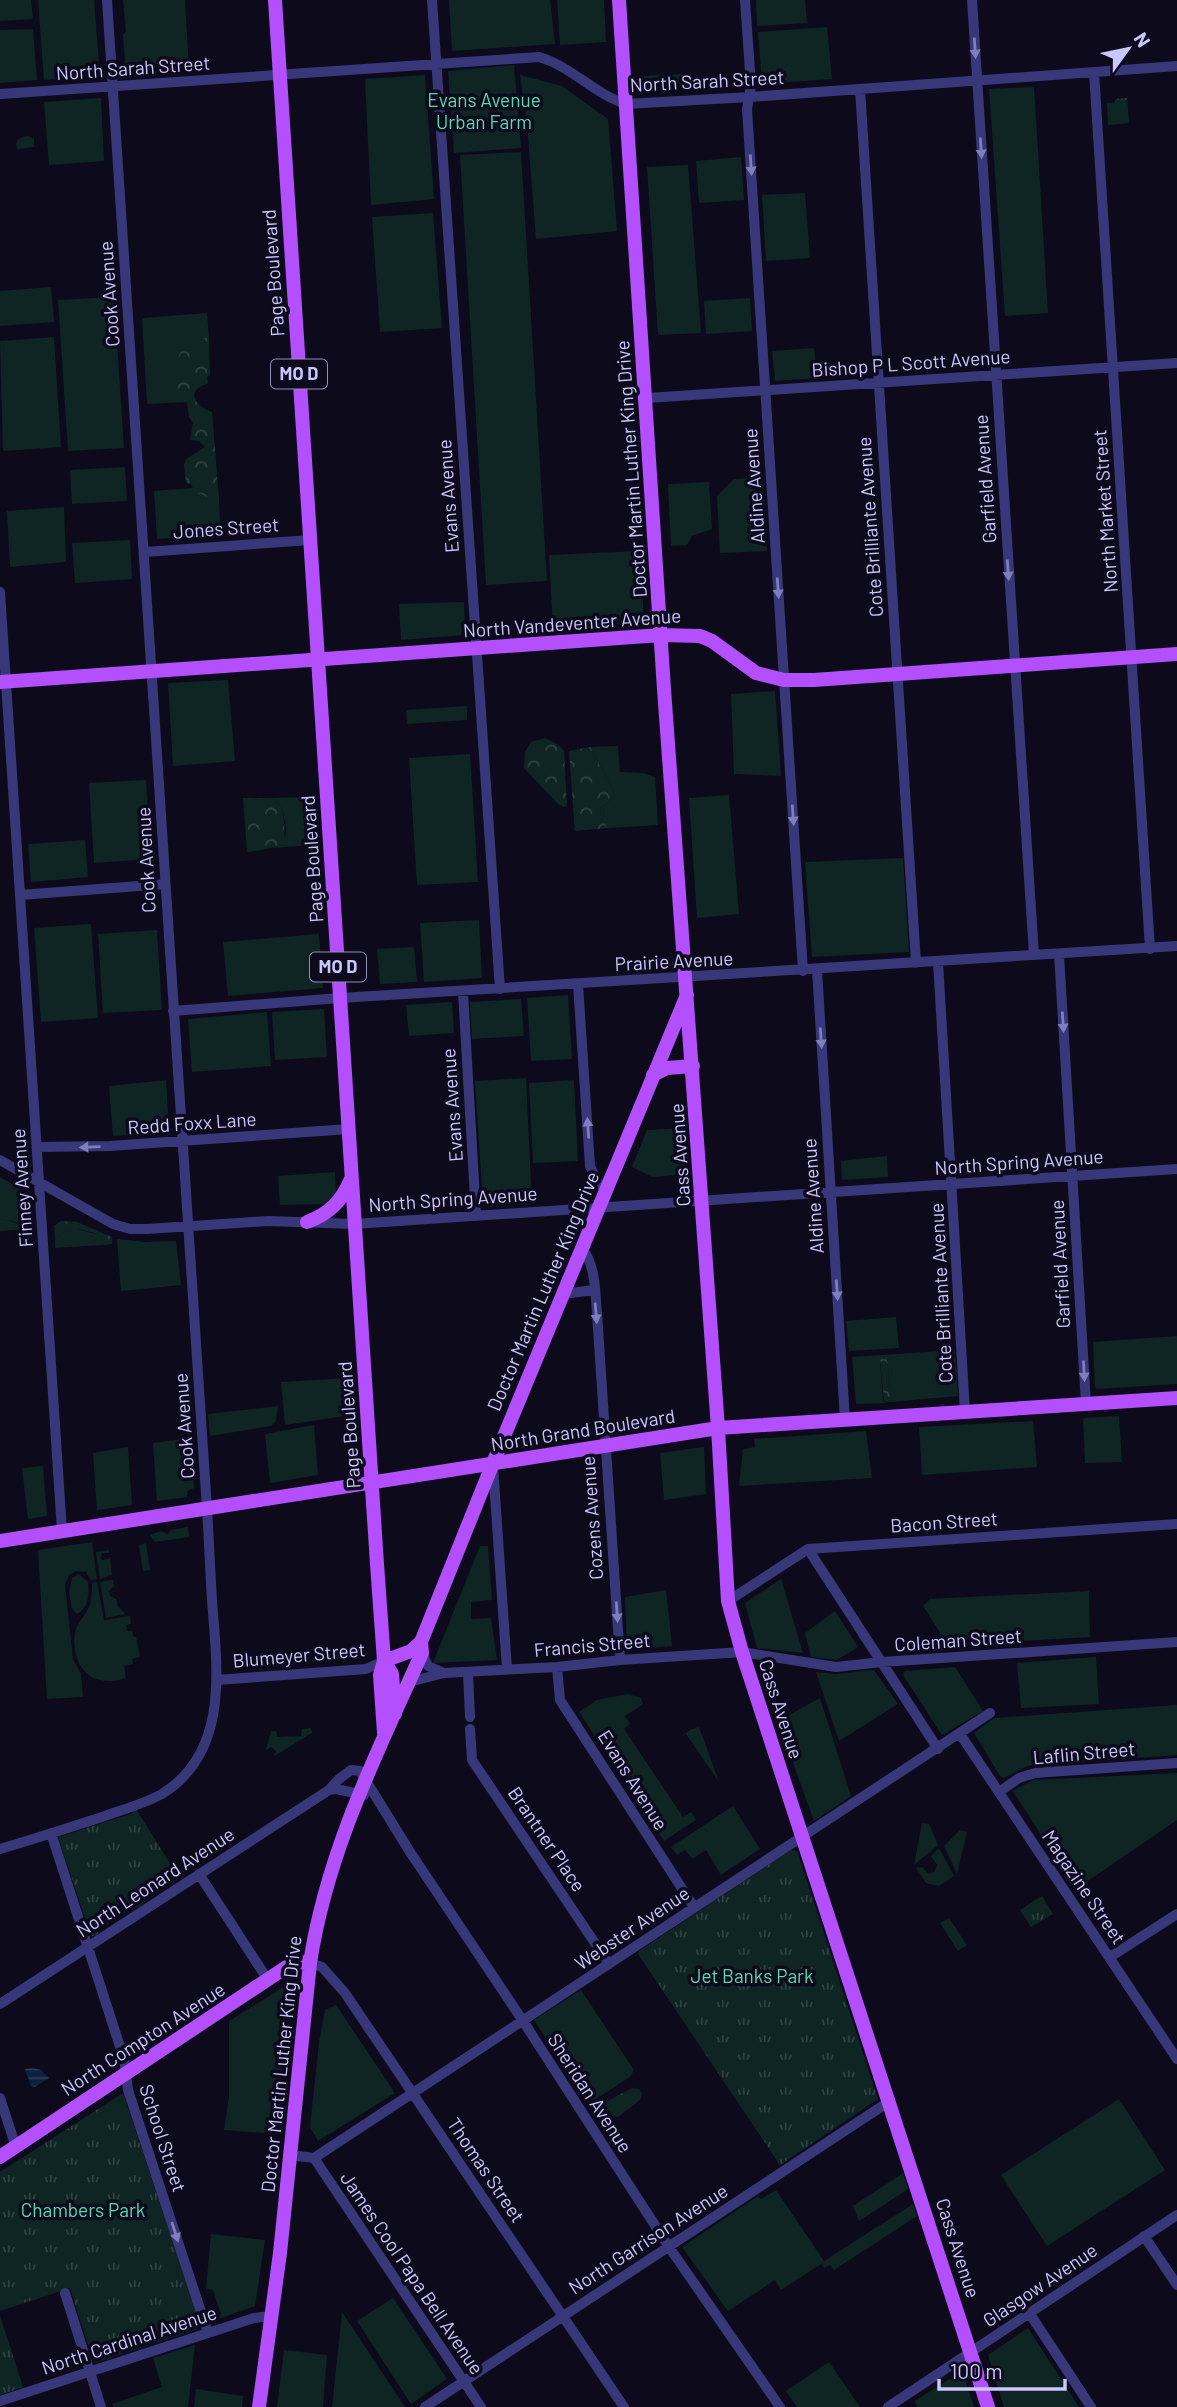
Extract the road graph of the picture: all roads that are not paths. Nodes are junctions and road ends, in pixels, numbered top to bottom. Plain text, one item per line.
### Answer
1 (107, 0) edge
2 (275, 0) edge
3 (432, 0) edge
4 (620, 0) edge
5 (745, 0) edge
6 (972, 0) edge
7 (435, 64) junction
8 (1177, 66) edge
9 (1094, 72) junction
10 (280, 75) junction
11 (977, 80) junction
12 (113, 87) junction
13 (860, 89) junction
14 (0, 94) edge
15 (750, 97) junction
16 (626, 104) junction
17 (1177, 363) edge
18 (1113, 368) junction
19 (995, 375) junction
20 (878, 382) junction
21 (765, 390) junction
22 (647, 398) junction
23 (310, 540) junction
24 (145, 552) junction
25 (0, 592) edge
26 (661, 635) junction
27 (477, 648) junction
28 (1177, 654) edge
29 (1133, 657) junction
30 (318, 659) junction
31 (1015, 665) junction
32 (152, 669) junction
33 (898, 673) junction
34 (784, 680) junction
35 (3, 682) edge
36 (165, 884) junction
37 (20, 895) junction
38 (1177, 946) edge
39 (1150, 949) junction
40 (1059, 954) junction
41 (1034, 955) junction
42 (938, 962) junction
43 (916, 963) junction
44 (817, 970) junction
45 (803, 971) junction
46 (686, 977) junction
47 (578, 984) junction
48 (500, 989) junction
49 (463, 992) junction
50 (688, 994) junction
51 (340, 998) junction
52 (173, 1011) junction
53 (693, 1066) junction
54 (653, 1075) junction
55 (349, 1129) junction
56 (182, 1140) junction
57 (37, 1147) junction
58 (0, 1160) edge
59 (1177, 1169) edge
60 (1073, 1176) junction
61 (352, 1178) junction
62 (40, 1183) junction
63 (952, 1183) junction
64 (606, 1191) junction
65 (831, 1192) junction
66 (703, 1201) junction
67 (599, 1207) junction
68 (477, 1216) junction
69 (307, 1222) junction
70 (354, 1224) junction
71 (187, 1225) junction
72 (582, 1248) junction
73 (594, 1290) junction
74 (563, 1294) junction
75 (1177, 1398) edge
76 (1086, 1404) junction
77 (965, 1412) junction
78 (845, 1420) junction
79 (718, 1428) junction
80 (604, 1446) junction
81 (493, 1463) junction
82 (372, 1483) junction
83 (207, 1509) junction
84 (1177, 1524) edge
85 (62, 1531) junction
86 (0, 1541) edge
87 (808, 1549) junction
88 (728, 1601) junction
89 (1177, 1642) edge
90 (422, 1648) junction
91 (742, 1652) junction
92 (620, 1660) junction
93 (384, 1661) junction
94 (882, 1662) junction
95 (557, 1667) junction
96 (507, 1669) junction
97 (468, 1672) junction
98 (444, 1673) junction
99 (217, 1680) junction
100 (409, 1682) junction
101 (990, 1713) dead end
102 (395, 1714) junction
103 (470, 1717) dead end
104 (470, 1729) dead end
105 (960, 1734) junction
106 (384, 1735) junction
107 (938, 1749) junction
108 (1177, 1763) edge
109 (365, 1777) junction
110 (329, 1790) junction
111 (999, 1791) junction
112 (358, 1794) junction
113 (374, 1796) junction
114 (51, 1833) junction
115 (803, 1836) junction
116 (0, 1849) edge
117 (200, 1874) junction
118 (694, 1907) junction
119 (1177, 1914) edge
120 (86, 1947) junction
121 (1110, 1957) junction
122 (310, 1963) junction
123 (610, 1964) junction
124 (268, 1980) junction
125 (0, 2004) edge
126 (523, 2021) junction
127 (1177, 2059) edge
128 (126, 2073) junction
129 (413, 2094) junction
130 (0, 2098) edge
131 (890, 2101) junction
132 (16, 2147) junction
133 (290, 2155) junction
134 (0, 2157) edge
135 (314, 2158) junction
136 (1177, 2215) edge
137 (1144, 2236) junction
138 (669, 2247) junction
139 (1177, 2285) edge
140 (65, 2293) dead end
141 (1030, 2314) junction
142 (270, 2316) junction
143 (562, 2316) junction
144 (208, 2333) junction
145 (971, 2353) junction
146 (90, 2371) junction
147 (464, 2381) junction
148 (0, 2401) edge
149 (102, 2407) edge
150 (259, 2407) edge
151 (425, 2407) edge
152 (481, 2407) edge
153 (624, 2407) edge
154 (780, 2407) edge
155 (888, 2407) edge
156 (988, 2407) edge
157 (1091, 2407) edge

1 - 12 street, Cook Avenue
2 - 10 main road, Page Boulevard / MO D
3 - 7 street, Evans Avenue
4 - 16 main road, Doctor Martin Luther King Drive
5 - 15 street, Aldine Avenue
6 -> 11 street, Garfield Avenue
7 - 10 street, North Sarah Street
7 - 16 street, North Sarah Street
7 - 27 street, Evans Avenue
8 - 9 street, North Sarah Street
9 - 11 street, North Sarah Street
9 - 18 street, North Market Street
10 - 12 street, North Sarah Street
10 - 23 main road, Page Boulevard / MO D
11 - 13 street, North Sarah Street
11 -> 19 street, Garfield Avenue
12 - 14 street, North Sarah Street
12 - 24 street, Cook Avenue
13 - 15 street, North Sarah Street
13 - 20 street, Cote Brilliante Avenue
15 - 16 street, North Sarah Street
15 -> 21 street, Aldine Avenue
16 - 22 main road, Doctor Martin Luther King Drive
17 - 18 street, Bishop P L Scott Avenue
18 - 19 street, Bishop P L Scott Avenue
18 - 29 street, North Market Street
19 - 20 street, Bishop P L Scott Avenue
19 -> 31 street, Garfield Avenue
20 - 21 street, Bishop P L Scott Avenue
20 - 33 street, Cote Brilliante Avenue
21 - 22 street, Bishop P L Scott Avenue
21 -> 34 street, Aldine Avenue
22 - 26 main road, Doctor Martin Luther King Drive
23 - 24 street, Jones Street
23 - 30 main road, Page Boulevard / MO D
24 - 32 street, Cook Avenue
25 - 35 street, Finney Avenue
26 - 27 main road, North Vandeventer Avenue
26 - 34 main road, North Vandeventer Avenue
26 - 46 main road, Doctor Martin Luther King Drive
27 - 30 main road, North Vandeventer Avenue
27 - 48 street, Evans Avenue
28 - 29 main road, North Vandeventer Avenue
29 - 31 main road, North Vandeventer Avenue
29 - 39 street, North Market Street
30 - 32 main road, North Vandeventer Avenue
30 - 51 main road, Page Boulevard / MO D
31 - 33 main road, North Vandeventer Avenue
31 - 41 street, Garfield Avenue
32 - 35 main road, North Vandeventer Avenue
32 - 36 street, Cook Avenue
33 - 34 main road, North Vandeventer Avenue
33 - 43 street, Cote Brilliante Avenue
34 -> 45 street, Aldine Avenue
35 - 37 street, Finney Avenue
36 - 37 street
36 - 52 street, Cook Avenue
37 - 57 street, Finney Avenue
38 - 39 street, Prairie Avenue
39 - 40 street, Prairie Avenue
40 - 41 street, Prairie Avenue
40 -> 60 street, Garfield Avenue
41 - 42 street, Prairie Avenue
42 - 43 street, Prairie Avenue
42 - 63 street, Cote Brilliante Avenue
43 - 44 street, Prairie Avenue
44 - 45 street, Prairie Avenue
44 -> 65 street, Aldine Avenue
45 - 46 street, Prairie Avenue
46 - 47 street, Prairie Avenue
46 - 50 main road, Doctor Martin Luther King Drive
47 - 48 street, Prairie Avenue
64 -> 47 street
48 - 49 street, Prairie Avenue
49 - 51 street, Prairie Avenue
49 - 68 street, Evans Avenue
50 - 53 main road, Cass Avenue
50 - 54 main road, Doctor Martin Luther King Drive
51 - 52 street, Prairie Avenue
51 - 55 main road, Page Boulevard / MO D
52 - 56 street, Cook Avenue
53 - 54 main road
53 - 66 main road, Cass Avenue
54 - 64 main road, Doctor Martin Luther King Drive
55 - 56 street, Redd Foxx Lane
55 - 61 main road, Page Boulevard / MO D
56 -> 57 street, Redd Foxx Lane
56 - 71 street, Cook Avenue
57 - 62 street, Finney Avenue
58 - 62 street, North Spring Avenue
59 - 60 street, North Spring Avenue
60 - 63 street, North Spring Avenue
60 -> 76 street, Garfield Avenue
61 - 69 main road
61 - 70 main road, Page Boulevard / MO D
62 - 71 street, North Spring Avenue
62 - 85 street, Finney Avenue
63 - 65 street, North Spring Avenue
63 - 77 street, Cote Brilliante Avenue
64 - 67 main road, Doctor Martin Luther King Drive
65 - 66 street, North Spring Avenue
65 -> 78 street, Aldine Avenue
66 - 67 street, North Spring Avenue
66 - 79 main road, Cass Avenue
67 - 68 street, North Spring Avenue
67 - 72 main road, Doctor Martin Luther King Drive
68 - 70 street, North Spring Avenue
69 - 70 street, North Spring Avenue
69 - 71 street, North Spring Avenue
70 - 82 main road, Page Boulevard / MO D
71 - 83 street, Cook Avenue
72 - 73 street, Cozens Avenue
72 - 74 main road, Doctor Martin Luther King Drive
73 - 74 street
73 -> 80 street, Cozens Avenue
74 - 81 main road, Doctor Martin Luther King Drive
75 - 76 main road, North Grand Boulevard
76 - 77 main road, North Grand Boulevard
77 - 78 main road, North Grand Boulevard
78 - 79 main road, North Grand Boulevard
79 - 80 main road, North Grand Boulevard
79 - 88 main road, Cass Avenue
80 - 81 main road, North Grand Boulevard
80 -> 92 street, Cozens Avenue
81 - 82 main road, North Grand Boulevard
81 - 90 main road, Doctor Martin Luther King Drive
81 - 96 street
82 - 83 main road, North Grand Boulevard
82 - 93 main road, Page Boulevard / MO D
83 - 85 main road, North Grand Boulevard
83 - 99 street, Cook Avenue
84 - 87 street, Bacon Street
85 - 86 main road, North Grand Boulevard
87 - 88 street, Bacon Street
87 - 94 street
88 - 91 main road, Cass Avenue
89 - 94 street, Coleman Street
90 - 93 main road
90 - 98 street
90 - 100 main road, Doctor Martin Luther King Drive
91 - 92 street, Francis Street
91 - 94 street, Coleman Street
91 - 115 main road, Cass Avenue
92 - 95 street, Francis Street
93 - 99 street, Blumeyer Street
93 - 102 main road, Page Boulevard / MO D
93 - 106 main road, Doctor Martin Luther King Drive / MO D
94 - 107 street
95 - 96 street, Francis Street
95 - 118 street, Evans Avenue
96 - 97 street, Francis Street
97 - 98 street, Francis Street
97 - 103 street
98 - 100 street, Francis Street
99 - 114 street, Cook Avenue
100 - 102 main road, Doctor Martin Luther King Drive
101 - 105 street, Webster Avenue
102 - 106 main road, Doctor Martin Luther King Drive / MO D
104 - 123 street, Brantner Place
105 - 107 street, Webster Avenue
105 - 111 street, Magazine Street
106 - 109 main road, Doctor Martin Luther King Drive / MO D
107 - 115 street, Webster Avenue
108 - 111 street, Laflin Street
109 - 110 street, North Leonard Avenue
109 - 112 main road, Doctor Martin Luther King Drive / MO D
109 - 113 street, Sheridan Avenue
110 - 112 street
110 - 117 street, North Leonard Avenue
111 - 121 street, Magazine Street
112 - 113 street
112 - 122 main road, Doctor Martin Luther King Drive / MO D
113 - 126 street, Sheridan Avenue
114 - 116 street, Cook Avenue
114 - 120 street, School Street
115 - 118 street, Webster Avenue
115 - 131 main road, Cass Avenue
117 - 120 street, North Leonard Avenue
117 - 124 street
118 - 123 street, Webster Avenue
119 - 121 street
120 - 125 street, North Leonard Avenue
120 - 128 street, School Street
121 - 127 street, Magazine Street
122 - 124 main road, North Compton Avenue
122 - 129 street, Thomas Street
122 - 133 main road, Doctor Martin Luther King Drive / MO D
123 - 126 street, Webster Avenue
124 - 128 main road, North Compton Avenue
126 - 129 street, Webster Avenue
126 - 138 street, Sheridan Avenue
128 - 132 main road, North Compton Avenue
128 -> 144 street, School Street
129 - 135 street, Webster Avenue
129 - 143 street, Thomas Street
130 - 132 street
131 - 138 street, North Garrison Avenue
131 - 145 main road, Cass Avenue
132 - 134 main road, North Compton Avenue
133 - 135 street
133 - 142 main road, Doctor Martin Luther King Drive / MO D
135 - 147 street, James Cool Papa Bell Avenue
136 - 137 street, Glasgow Avenue
137 - 139 street
137 - 141 street, Glasgow Avenue
138 - 143 street, North Garrison Avenue
138 - 154 street, Sheridan Avenue
140 - 146 street
141 - 145 street, Glasgow Avenue
141 - 157 street
142 - 144 street, North Cardinal Avenue
142 - 150 main road, Doctor Martin Luther King Drive / MO D
143 - 147 street, North Garrison Avenue
143 - 153 street, Thomas Street
144 - 146 street, North Cardinal Avenue
145 - 155 street, Glasgow Avenue
145 - 156 main road, Cass Avenue
146 - 148 street, North Cardinal Avenue
146 - 149 street
147 - 151 street, North Garrison Avenue
147 - 152 street, James Cool Papa Bell Avenue

